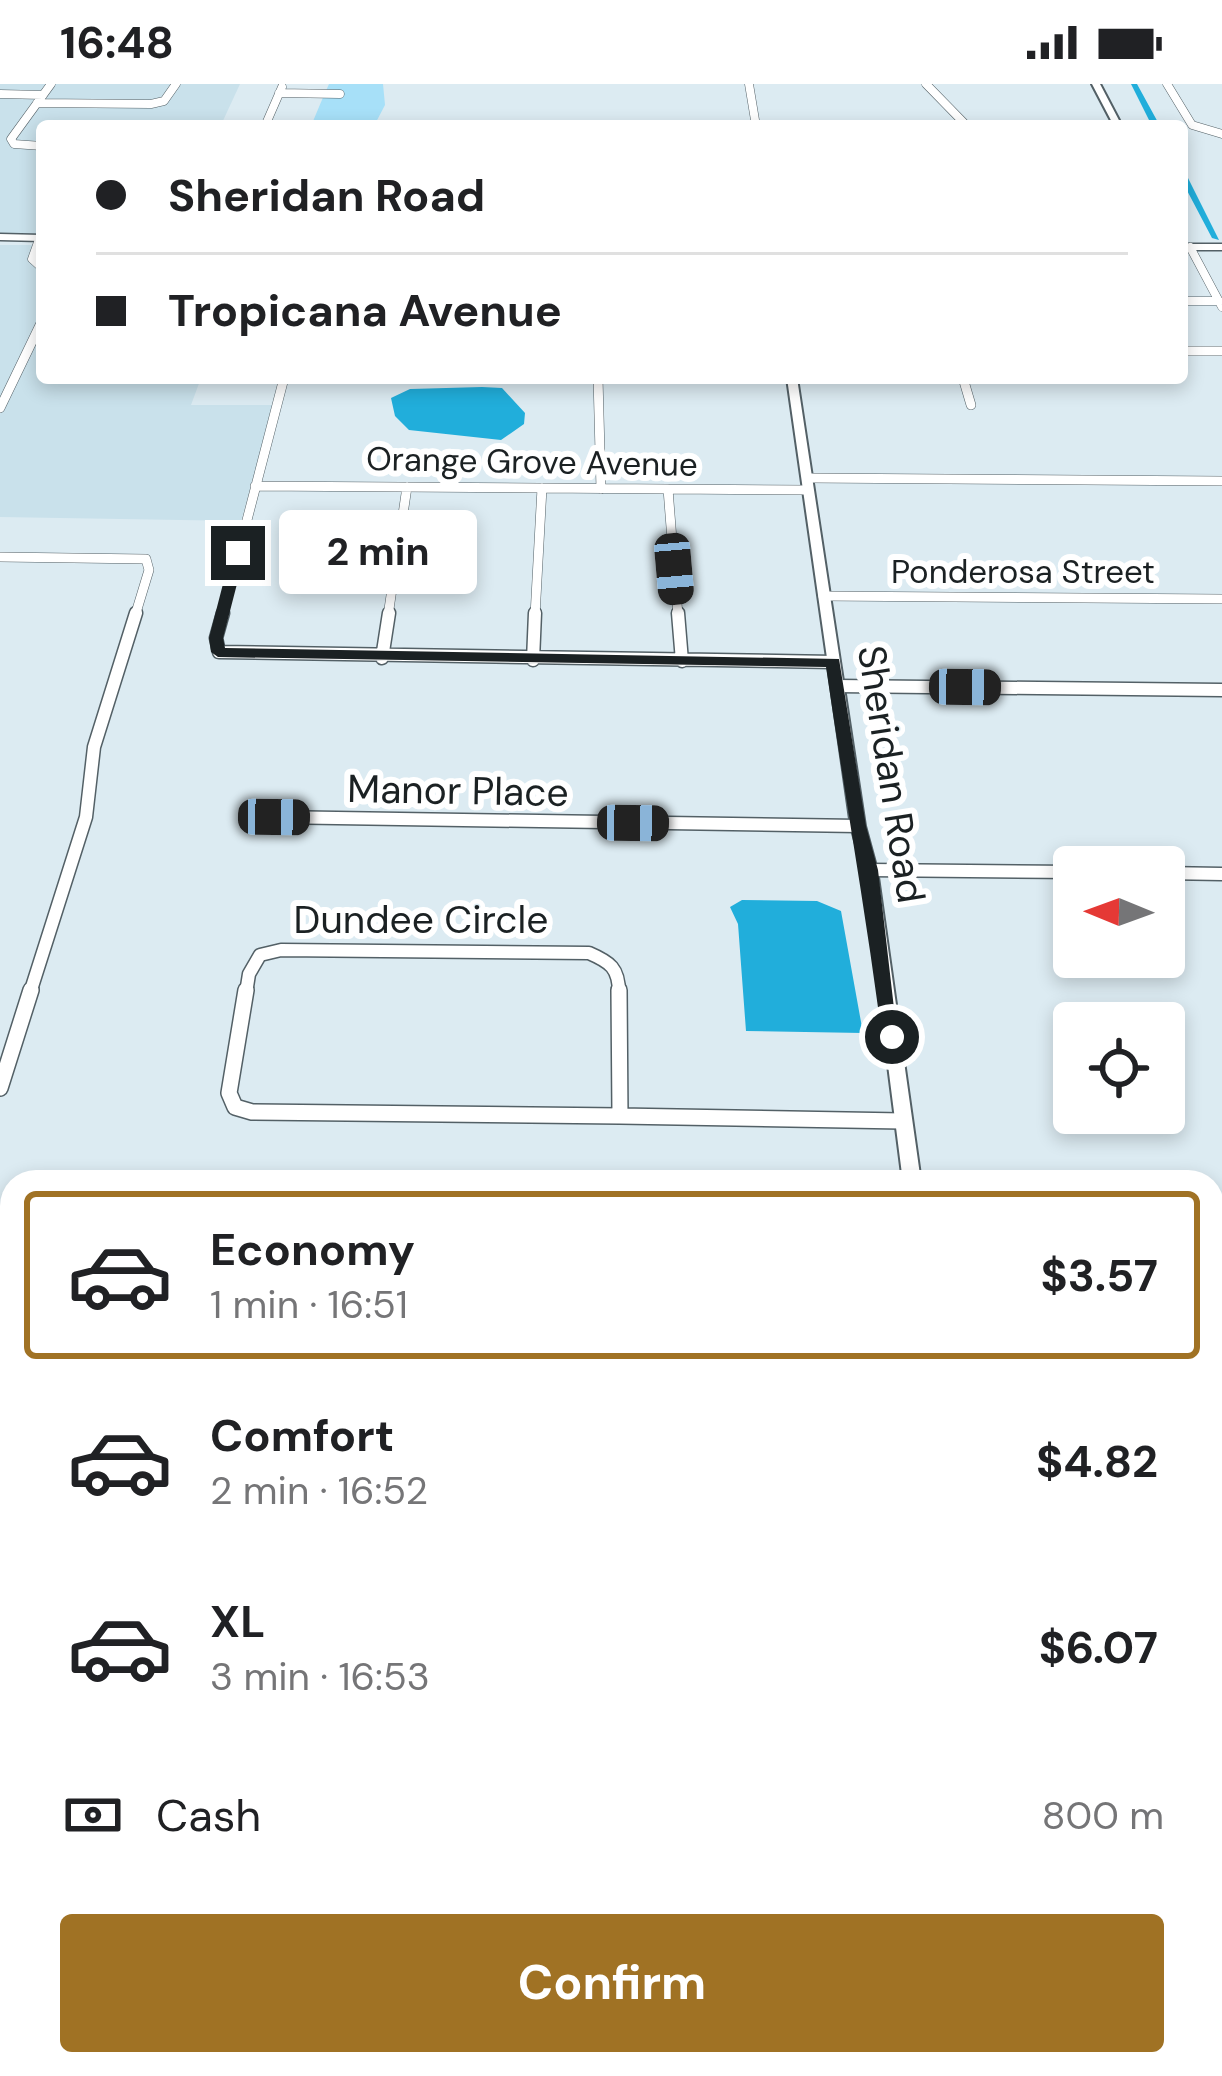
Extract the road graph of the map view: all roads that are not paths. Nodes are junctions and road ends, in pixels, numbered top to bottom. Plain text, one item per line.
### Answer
1 (50, 84) edge
2 (176, 84) edge
3 (749, 84) edge
4 (926, 84) edge
5 (1096, 84) edge
6 (1167, 84) edge
7 (282, 89) edge
8 (0, 94) edge
9 (340, 94) dead end
10 (40, 99) junction
11 (268, 120) edge
12 (756, 120) edge
13 (961, 120) edge
14 (1115, 120) edge
15 (1222, 134) edge
16 (36, 146) edge
17 (36, 236) edge
18 (0, 237) edge
19 (1188, 247) edge
20 (1222, 247) edge
21 (1188, 250) edge
22 (1188, 301) edge
23 (1220, 304) edge
24 (36, 333) edge
25 (1188, 351) edge
26 (1222, 351) edge
27 (282, 384) edge
28 (598, 384) edge
29 (793, 384) edge
30 (966, 384) edge
31 (971, 405) dead end
32 (0, 408) edge
33 (1222, 481) edge
34 (808, 484) junction
35 (255, 485) junction
36 (407, 487) junction
37 (542, 488) junction
38 (601, 489) junction
39 (668, 489) junction
40 (0, 557) edge
41 (823, 596) junction
42 (1222, 599) edge
43 (382, 658) junction
44 (533, 660) junction
45 (682, 661) junction
46 (833, 662) junction
47 (837, 686) junction
48 (1222, 690) edge
49 (274, 817) dead end
50 (858, 826) junction
51 (870, 870) junction
52 (1053, 872) edge
53 (1185, 873) edge
54 (1222, 874) edge
55 (0, 1088) edge
56 (620, 1116) junction
57 (902, 1121) junction
58 (910, 1170) edge

1 - 10 street
2 - 10 street
3 - 12 street
4 - 13 street
5 - 14 street
6 - 15 street
7 - 9 street
7 - 11 street
8 - 10 street
10 - 16 street
17 - 18 main road
19 - 20 main road
21 - 23 street
22 - 23 street
24 - 32 street
25 - 26 street
27 - 35 street
28 - 38 street
29 - 34 street, Sheridan Road
30 - 31 street
33 - 34 street, Orange Grove Avenue
34 - 39 street, Orange Grove Avenue
34 - 41 street, Sheridan Road
35 - 36 street, Orange Grove Avenue
35 - 43 street
36 - 37 street, Orange Grove Avenue
36 - 43 street
37 - 38 street, Orange Grove Avenue
37 - 44 street
38 - 39 street, Orange Grove Avenue
39 - 45 street
40 - 55 street
41 - 42 street, Ponderosa Street
41 - 46 street, Sheridan Road
43 - 44 street
44 - 45 street
45 - 46 street
46 - 47 street, Sheridan Road
47 - 48 street
47 - 50 street, Sheridan Road
49 - 50 street, Manor Place
50 - 51 street, Sheridan Road
51 - 52 street
51 - 57 street, Sheridan Road
53 - 54 street
56 - 56 street, Dundee Circle
56 - 57 street, Dundee Circle
57 - 58 street, Sheridan Road

